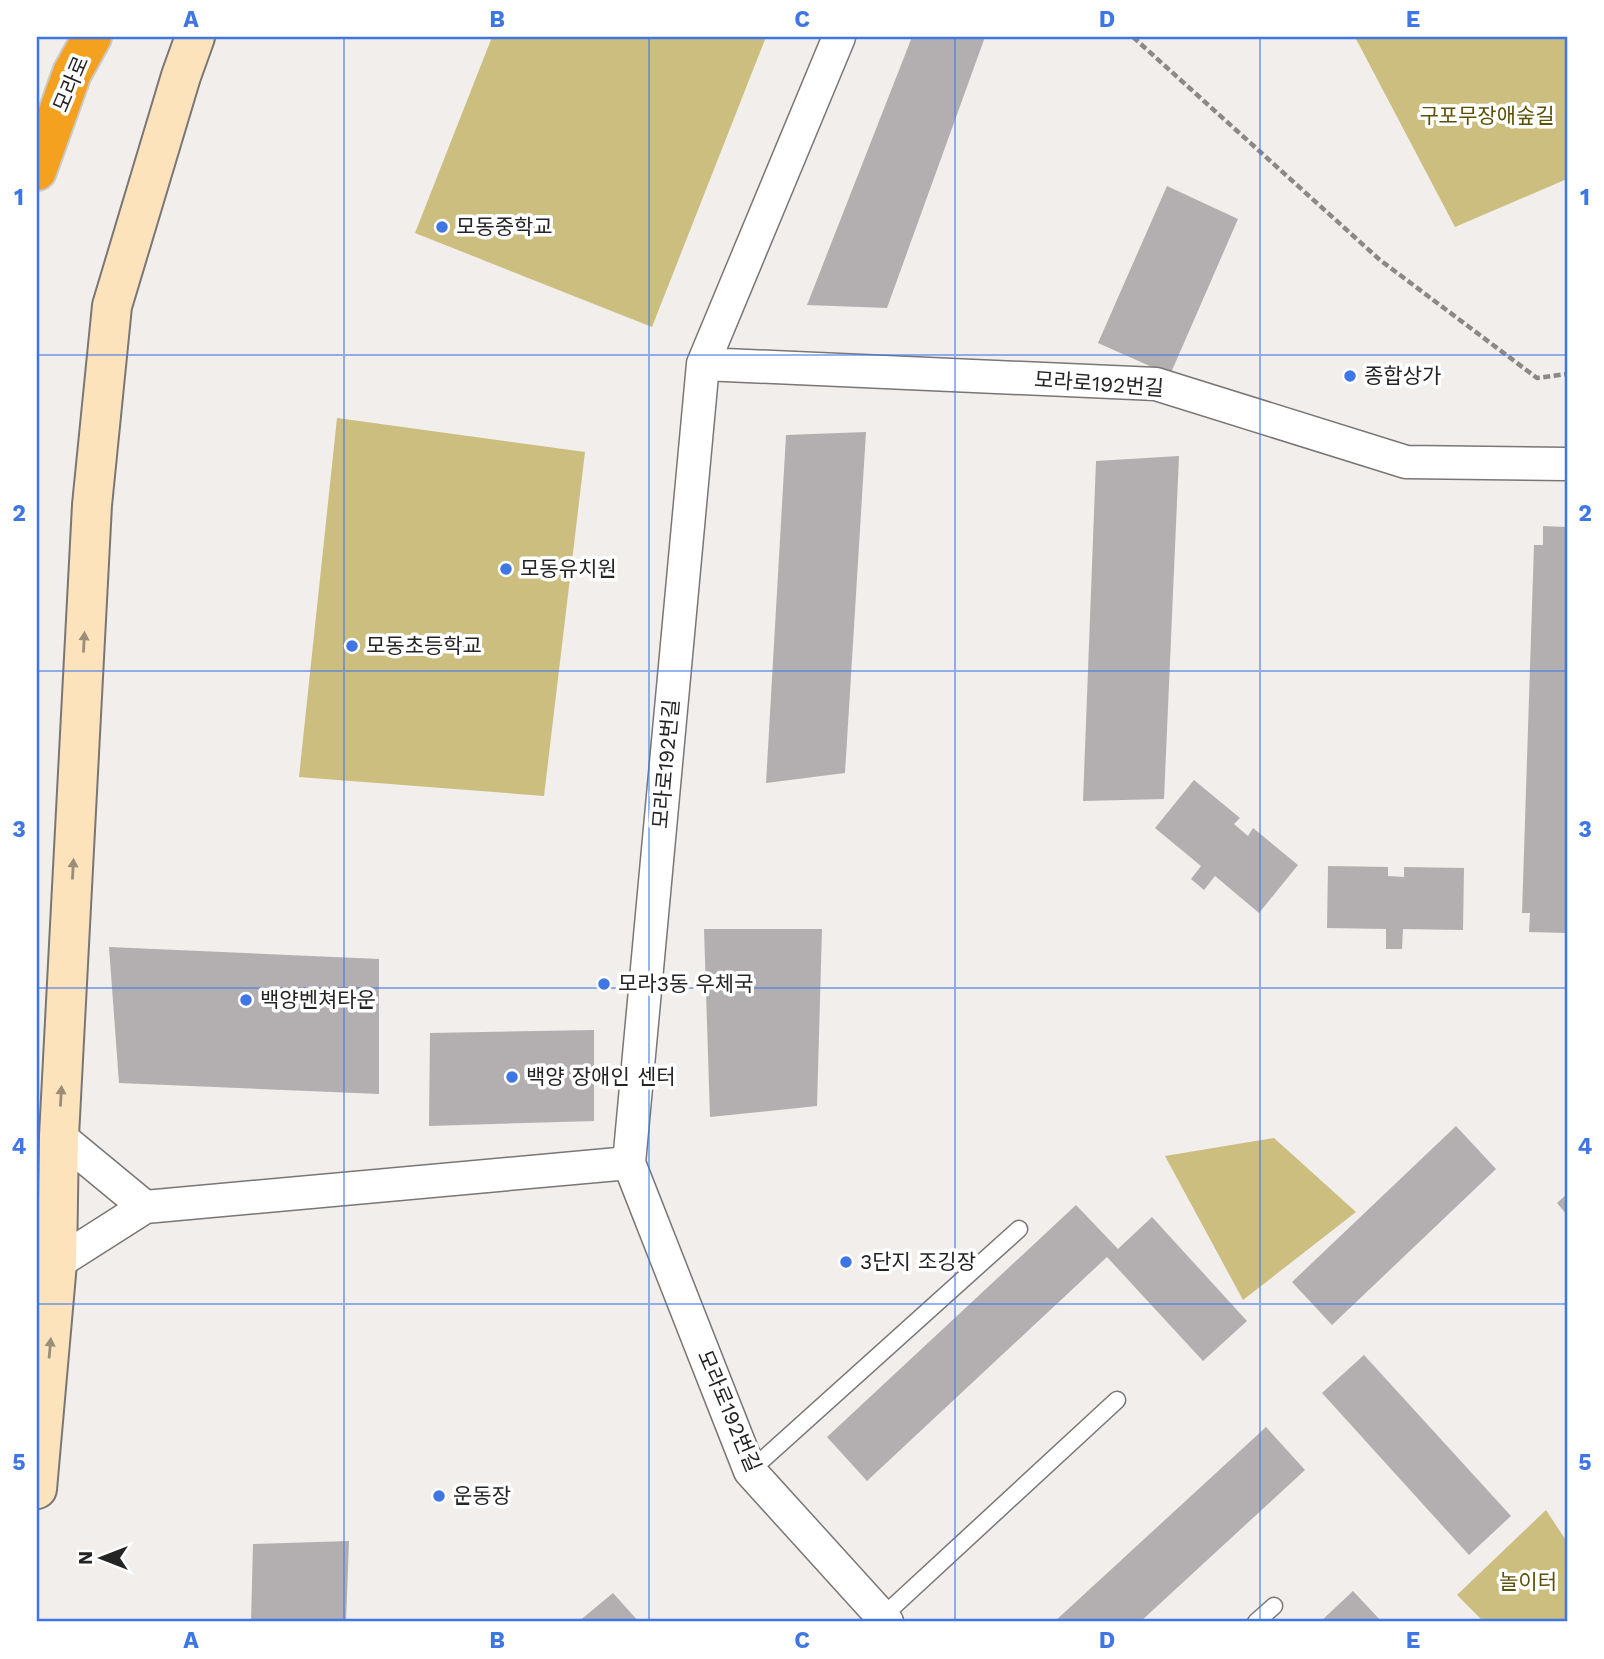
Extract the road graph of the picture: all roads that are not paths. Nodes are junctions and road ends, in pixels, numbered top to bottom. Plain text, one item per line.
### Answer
1 (92, 37) edge
2 (195, 37) edge
3 (839, 37) edge
4 (37, 171) edge
5 (703, 364) junction
6 (1567, 464) edge
7 (59, 1136) junction
8 (629, 1163) junction
9 (145, 1207) junction
10 (1018, 1229) dead end
11 (57, 1263) junction
12 (1117, 1400) dead end
13 (750, 1471) junction
14 (37, 1489) edge
15 (1274, 1606) dead end
16 (885, 1620) edge
17 (1256, 1622) edge

1 - 4 highway, 모라로
7 -> 2 main road
3 - 5 street, 모라로192번길
5 - 6 street, 모라로192번길
5 - 8 street, 모라로192번길
7 - 9 street
7 - 11 main road
8 - 9 street
8 - 13 street, 모라로192번길
9 - 11 street
10 - 13 lane
14 -> 11 main road
12 - 16 lane
13 - 16 street, 모라로192번길
15 - 17 lane

